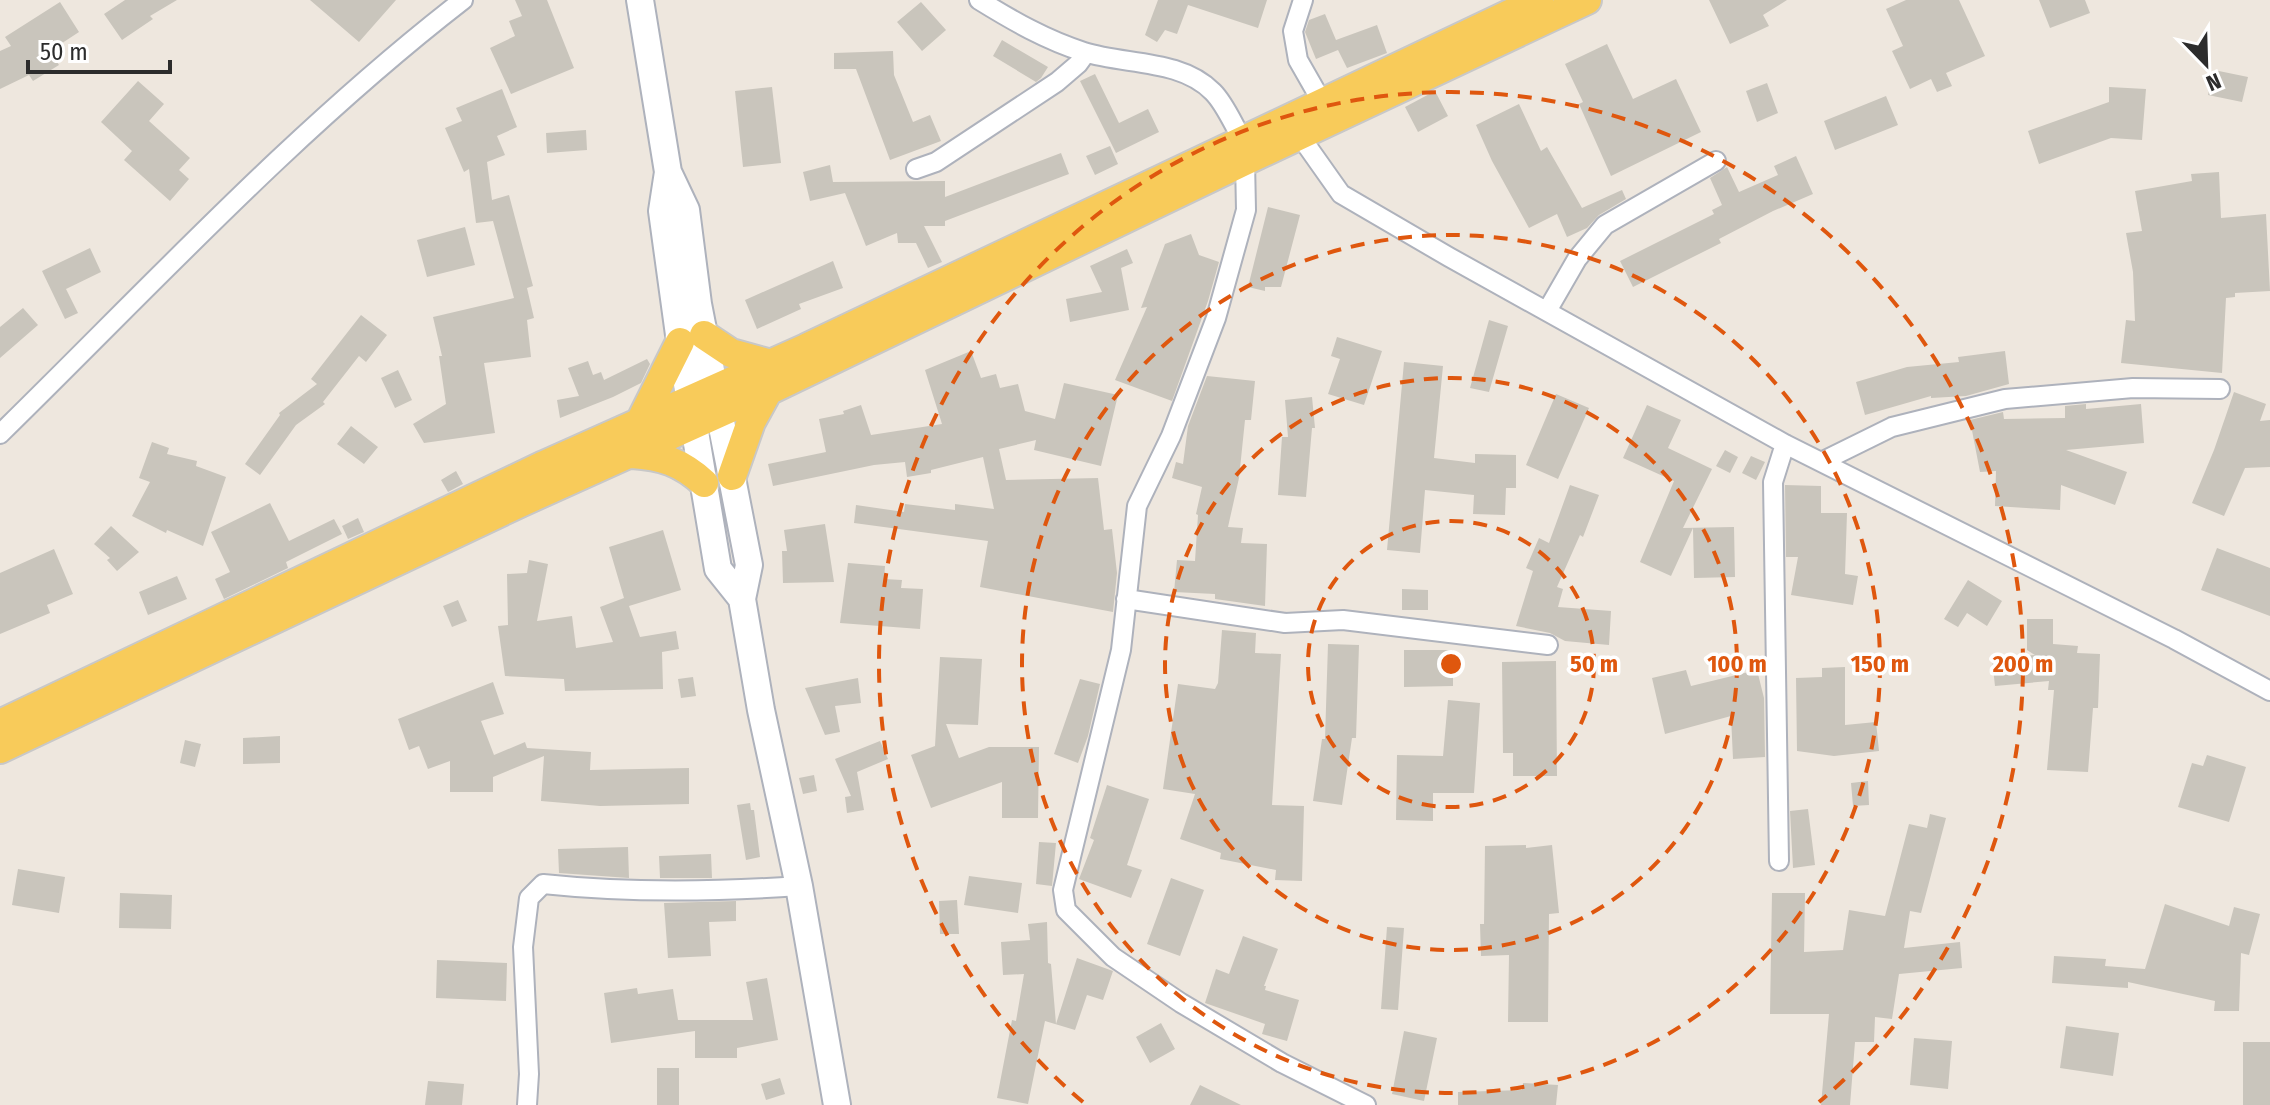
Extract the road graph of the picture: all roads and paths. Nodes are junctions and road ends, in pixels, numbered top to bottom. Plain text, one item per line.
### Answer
1 (463, 0) edge
2 (640, 0) edge
3 (979, 0) edge
4 (1303, 0) edge
5 (1539, 0) edge
6 (1587, 0) edge
7 (1086, 53) junction
8 (1322, 102) junction
9 (1300, 136) junction
10 (1244, 150) junction
11 (1716, 161) dead end
12 (916, 169) dead end
13 (1547, 311) junction
14 (692, 338) junction
15 (770, 378) junction
16 (2220, 389) dead end
17 (704, 407) junction
18 (640, 422) junction
19 (0, 434) edge
20 (1785, 444) junction
21 (631, 454) junction
22 (1821, 462) junction
23 (732, 476) junction
24 (704, 483) junction
25 (742, 599) junction
26 (1126, 599) junction
27 (1548, 645) dead end
28 (2270, 691) edge
29 (0, 724) edge
30 (0, 749) edge
31 (1779, 861) dead end
32 (799, 886) junction
33 (527, 1105) edge
34 (837, 1105) edge
35 (1366, 1105) edge

1 - 19 street
2 - 14 main road
3 - 7 street
4 - 8 street
5 - 8 main road
6 - 9 main road
7 - 10 street
7 - 12 street
8 - 10 main road
9 - 10 main road
9 - 13 street
10 - 15 main road
10 - 26 street
11 - 13 street
13 - 20 street
14 - 15 main road
14 - 17 main road
14 - 18 main road
15 - 17 main road
15 - 23 main road
16 - 22 street
17 - 18 main road
17 - 21 main road
17 - 23 main road
17 - 24 main road
18 - 29 main road
20 - 22 street
20 - 31 street
21 - 24 main road
21 - 30 main road
22 - 28 street
23 - 25 main road
24 - 25 main road
25 - 32 main road
26 - 27 street
26 - 35 street
32 - 33 street
32 - 34 main road

